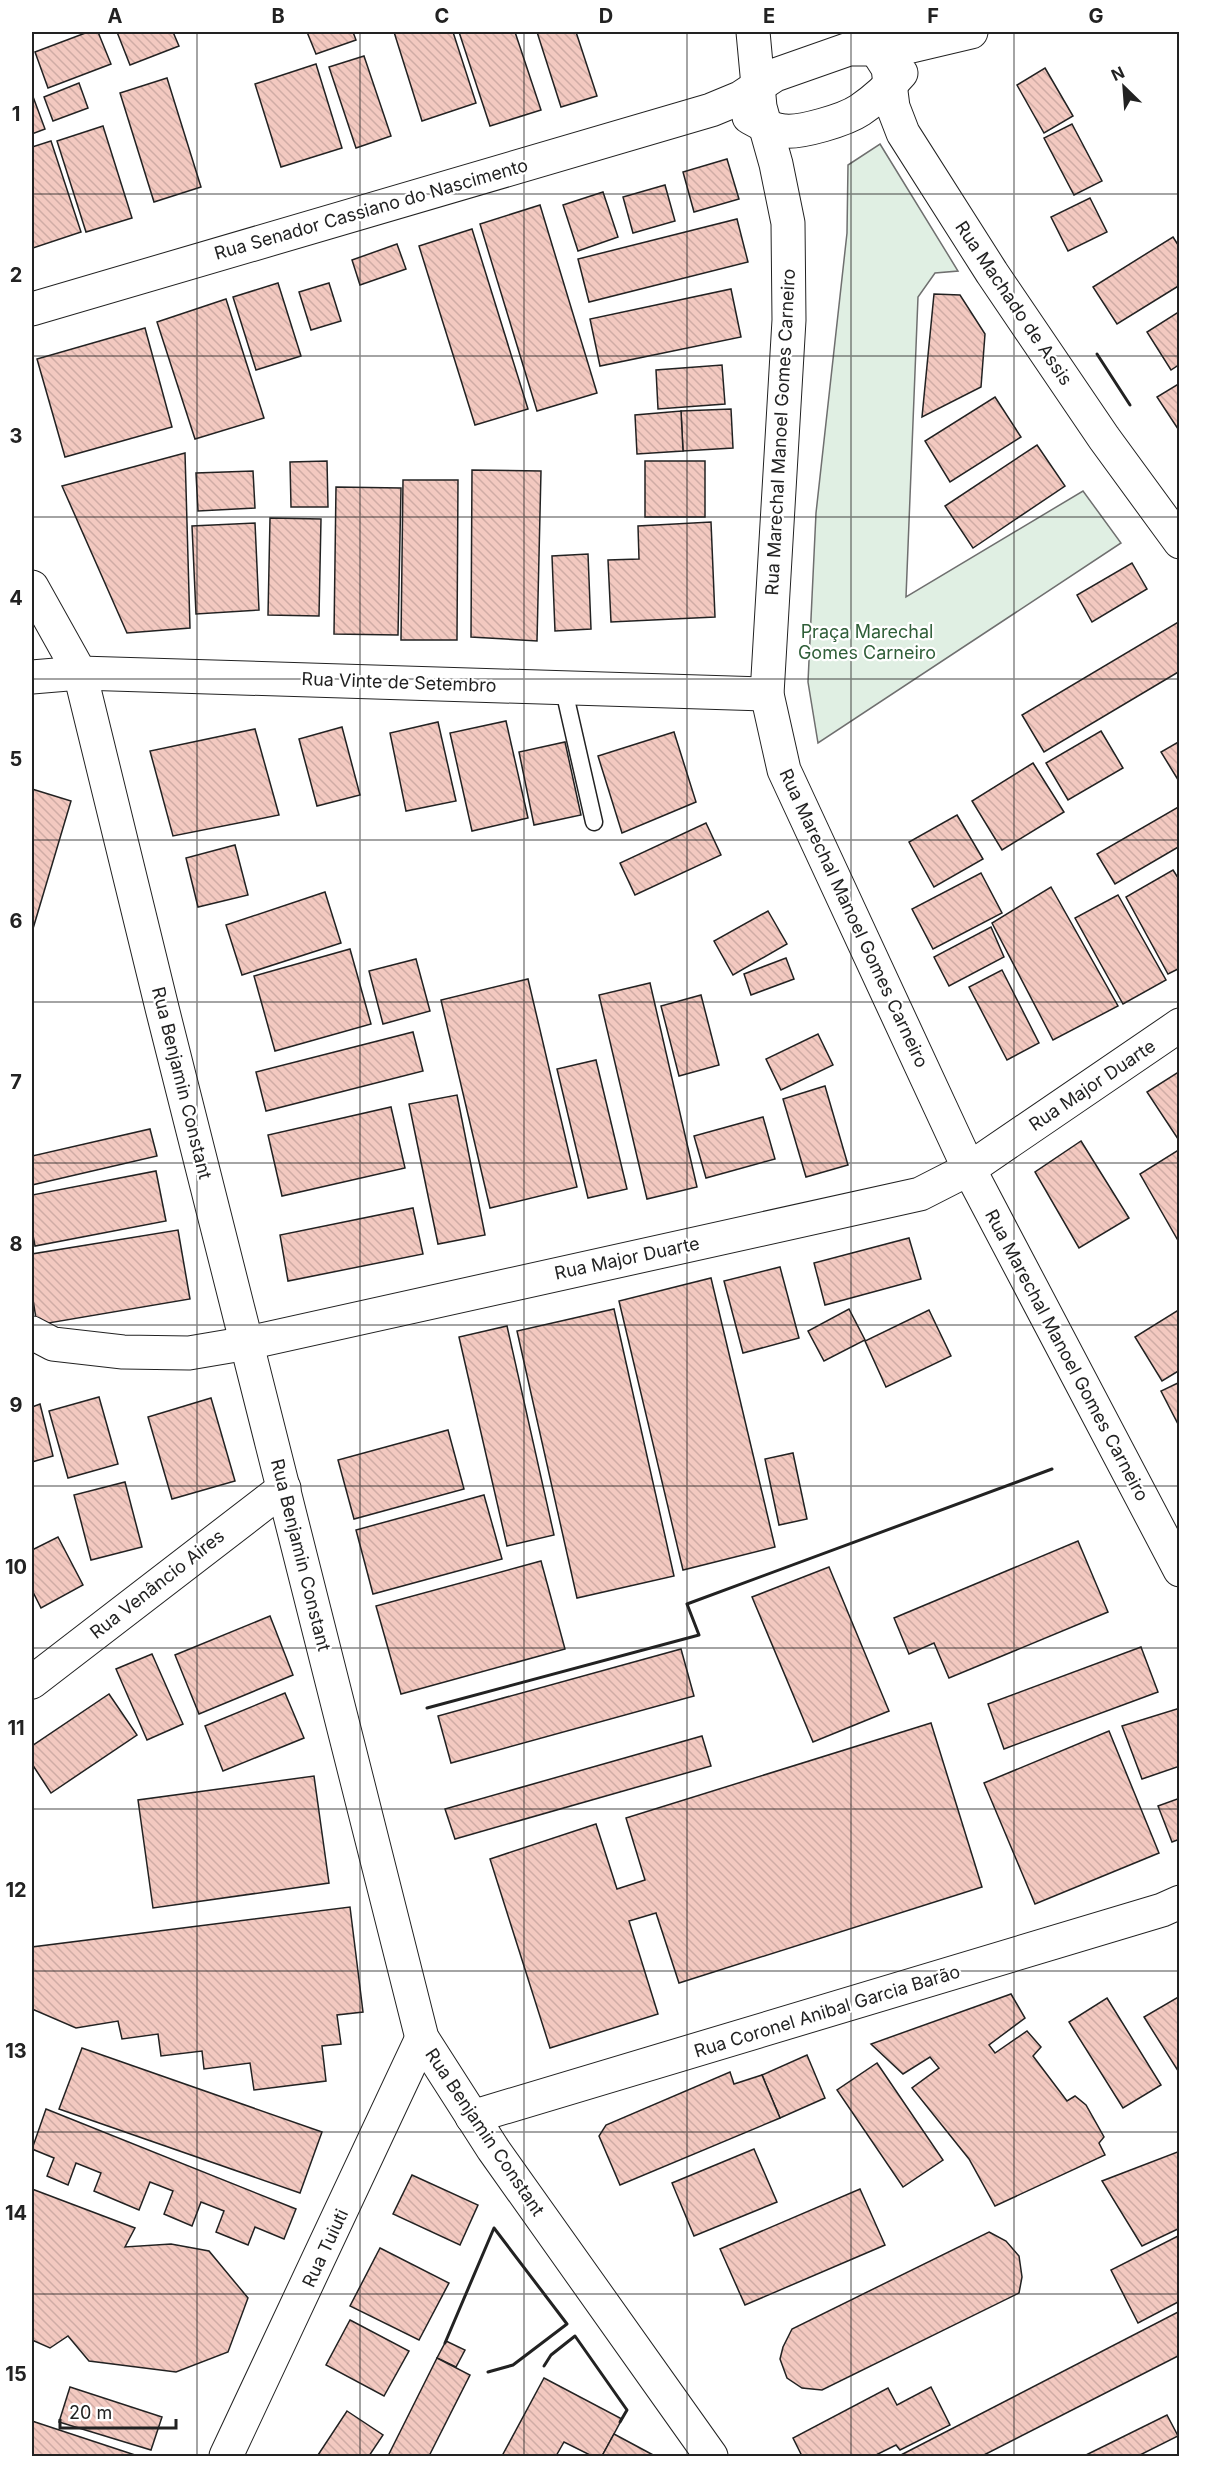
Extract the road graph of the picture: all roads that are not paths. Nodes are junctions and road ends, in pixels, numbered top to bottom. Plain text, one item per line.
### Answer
1 (753, 32) edge
2 (760, 32) edge
3 (958, 35) edge
4 (877, 51) junction
5 (804, 63) junction
6 (890, 86) junction
7 (757, 88) junction
8 (711, 110) junction
9 (858, 111) junction
10 (765, 126) junction
11 (903, 133) junction
12 (32, 309) edge
13 (1179, 542) edge
14 (32, 587) edge
15 (81, 673) junction
16 (32, 677) edge
17 (563, 686) junction
18 (767, 694) junction
19 (594, 822) dead end
20 (1179, 1025) edge
21 (969, 1168) junction
22 (32, 1333) edge
23 (248, 1343) junction
24 (284, 1488) junction
25 (1179, 1570) edge
26 (32, 1682) edge
27 (1179, 1902) edge
28 (422, 2038) junction
29 (472, 2117) junction
30 (226, 2457) edge
31 (711, 2457) edge

1 - 7 street, Rua Marechal Manoel Gomes Carneiro
2 - 5 street
3 - 4 street, Rua Senador Cassiano do Nascimento
3 - 6 street, Rua Senador Cassiano do Nascimento
4 - 5 street, Rua Senador Cassiano do Nascimento
4 - 6 street, Rua Machado de Assis
5 - 7 street, Rua Senador Cassiano do Nascimento
6 - 9 street, Rua Senador Cassiano do Nascimento
6 - 11 street, Rua Machado de Assis
7 - 8 street, Rua Senador Cassiano do Nascimento
7 - 10 street, Rua Marechal Manoel Gomes Carneiro
8 - 10 street, Rua Senador Cassiano do Nascimento
8 - 12 street, Rua Senador Cassiano do Nascimento
9 - 10 street, Rua Senador Cassiano do Nascimento
9 - 11 street
10 - 18 street, Rua Marechal Manoel Gomes Carneiro
11 - 13 street, Rua Machado de Assis
14 - 15 street, Rua Benjamin Constant
15 - 16 street, Rua Vinte de Setembro
15 - 17 street, Rua Vinte de Setembro
15 - 23 street, Rua Benjamin Constant
17 - 18 street, Rua Vinte de Setembro
17 - 19 lane
18 - 21 street, Rua Marechal Manoel Gomes Carneiro
20 - 21 street, Rua Major Duarte
21 - 23 street, Rua Major Duarte
21 - 25 street, Rua Marechal Manoel Gomes Carneiro
22 - 23 street, Rua Major Duarte
23 - 24 street, Rua Benjamin Constant
24 - 26 street, Rua Venâncio Aires
24 - 28 street, Rua Benjamin Constant
27 - 29 street, Rua Coronel Anibal Garcia Barão
28 - 29 street, Rua Benjamin Constant
28 - 30 street, Rua Tuiuti
29 - 31 street, Rua Benjamin Constant

